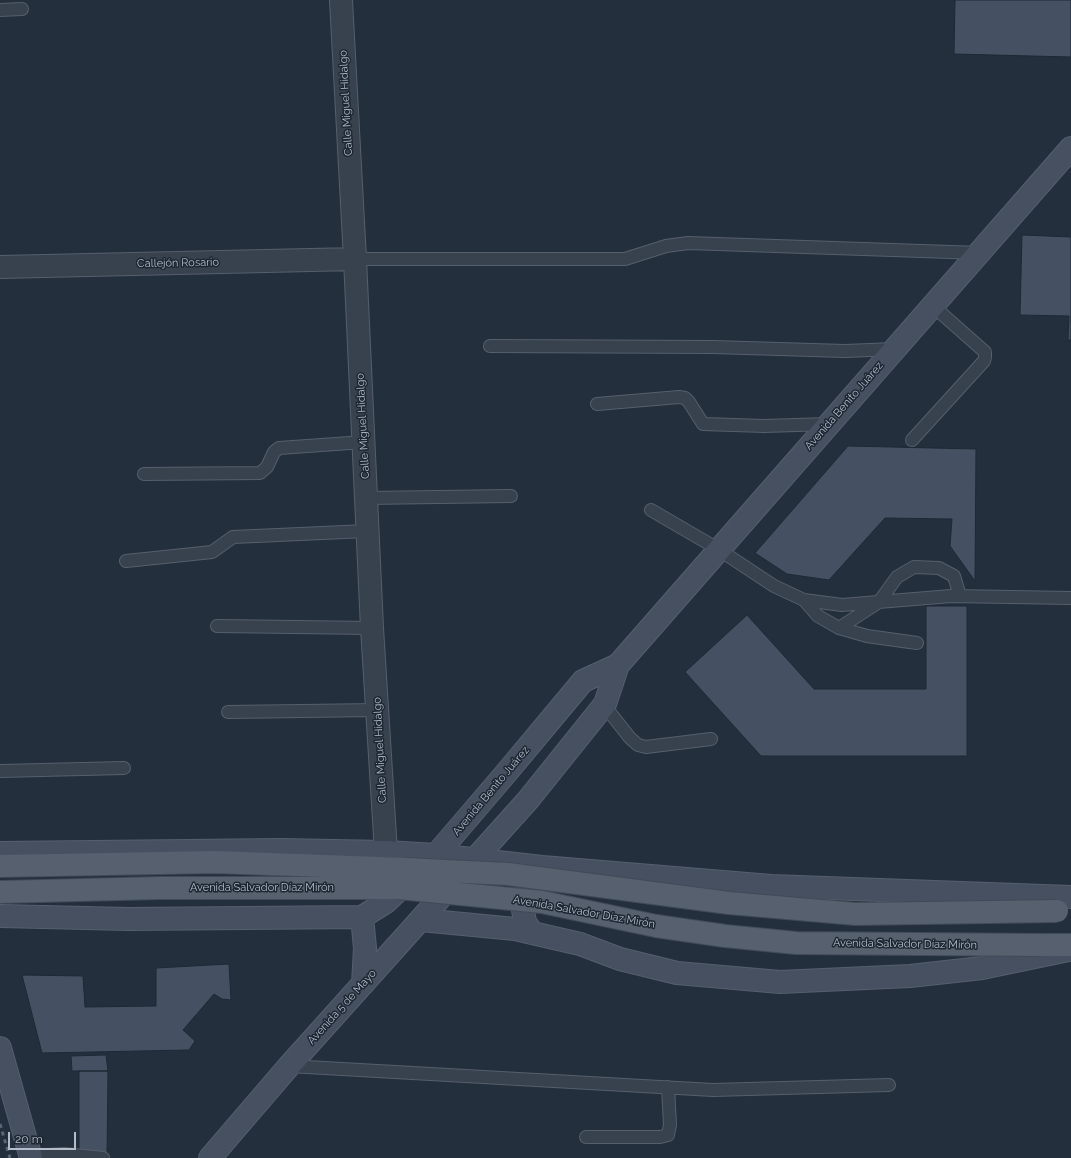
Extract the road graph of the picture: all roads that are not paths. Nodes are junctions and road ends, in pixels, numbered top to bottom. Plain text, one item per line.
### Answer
1 (340, 0) edge
2 (22, 9) dead end
3 (0, 10) edge
4 (1071, 148) edge
5 (980, 253) junction
6 (355, 259) junction
7 (0, 267) edge
8 (933, 306) junction
9 (490, 346) dead end
10 (895, 349) junction
11 (597, 404) dead end
12 (829, 424) junction
13 (912, 440) dead end
14 (364, 442) junction
15 (144, 474) dead end
16 (511, 496) dead end
17 (366, 498) junction
18 (651, 510) dead end
19 (368, 531) junction
20 (718, 549) junction
21 (126, 561) dead end
22 (960, 596) junction
23 (1071, 598) edge
24 (804, 600) junction
25 (879, 602) junction
26 (217, 626) dead end
27 (372, 628) junction
28 (840, 628) junction
29 (917, 644) dead end
30 (618, 665) junction
31 (604, 705) junction
32 (377, 710) junction
33 (228, 712) dead end
34 (711, 739) dead end
35 (124, 768) dead end
36 (0, 771) edge
37 (386, 852) junction
38 (0, 853) edge
39 (436, 855) junction
40 (476, 860) junction
41 (0, 866) edge
42 (542, 867) junction
43 (0, 892) edge
44 (1066, 907) edge
45 (0, 916) edge
46 (362, 917) junction
47 (421, 920) junction
48 (532, 933) junction
49 (1071, 945) edge
50 (1071, 950) edge
51 (363, 984) junction
52 (0, 1048) edge
53 (289, 1066) junction
54 (889, 1085) dead end
55 (668, 1087) junction
56 (586, 1138) dead end
57 (31, 1157) edge
58 (103, 1158) edge
59 (210, 1158) edge

1 - 6 street, Calle Miguel Hidalgo
2 - 3 lane
4 - 5 street, Avenida Benito Juárez
5 - 6 lane
5 - 8 street, Avenida Benito Juárez
6 - 7 street, Callejón Rosario
6 - 14 street, Calle Miguel Hidalgo
8 - 10 street, Avenida Benito Juárez
8 - 13 lane
9 - 10 lane
10 - 12 street, Avenida Benito Juárez
11 - 12 lane
12 - 20 street, Avenida Benito Juárez
14 - 15 lane
14 - 17 street, Calle Miguel Hidalgo
16 - 17 lane
17 - 19 street, Calle Miguel Hidalgo
18 - 20 lane
19 - 21 lane
19 - 27 street, Calle Miguel Hidalgo
20 - 24 lane
20 - 30 street, Avenida Benito Juárez
22 - 23 lane
22 - 25 lane
22 - 25 lane
24 - 25 lane
24 - 28 lane
25 - 28 lane
26 - 27 lane
27 - 32 street, Calle Miguel Hidalgo
28 - 29 lane
30 - 31 street, Avenida Benito Juárez
30 - 39 street, Avenida Benito Juárez
31 - 34 lane
31 - 40 street, Avenida Benito Juárez
32 - 33 lane
32 - 37 street, Calle Miguel Hidalgo
35 - 36 lane
37 - 38 street, Avenida Salvador Díaz Mirón
37 - 39 street, Avenida Salvador Díaz Mirón
39 - 40 street, Avenida Salvador Díaz Mirón
39 - 46 street, Avenida Benito Juárez
40 - 42 street, Avenida Salvador Díaz Mirón
40 - 47 street, Avenida 5 de Mayo
41 - 44 main road, Avenida Salvador Díaz Mirón, bridge
42 - 44 street, Avenida Salvador Díaz Mirón
42 - 48 street
43 - 49 main road, Avenida Salvador Díaz Mirón, bridge
45 - 46 street
46 - 51 street
47 - 48 street
47 - 51 street, Avenida 5 de Mayo
48 - 50 street
51 - 53 street, Avenida 5 de Mayo
52 - 57 street
53 - 55 lane
53 - 59 street, Avenida 5 de Mayo
54 - 55 lane
55 - 56 lane
57 - 58 lane

